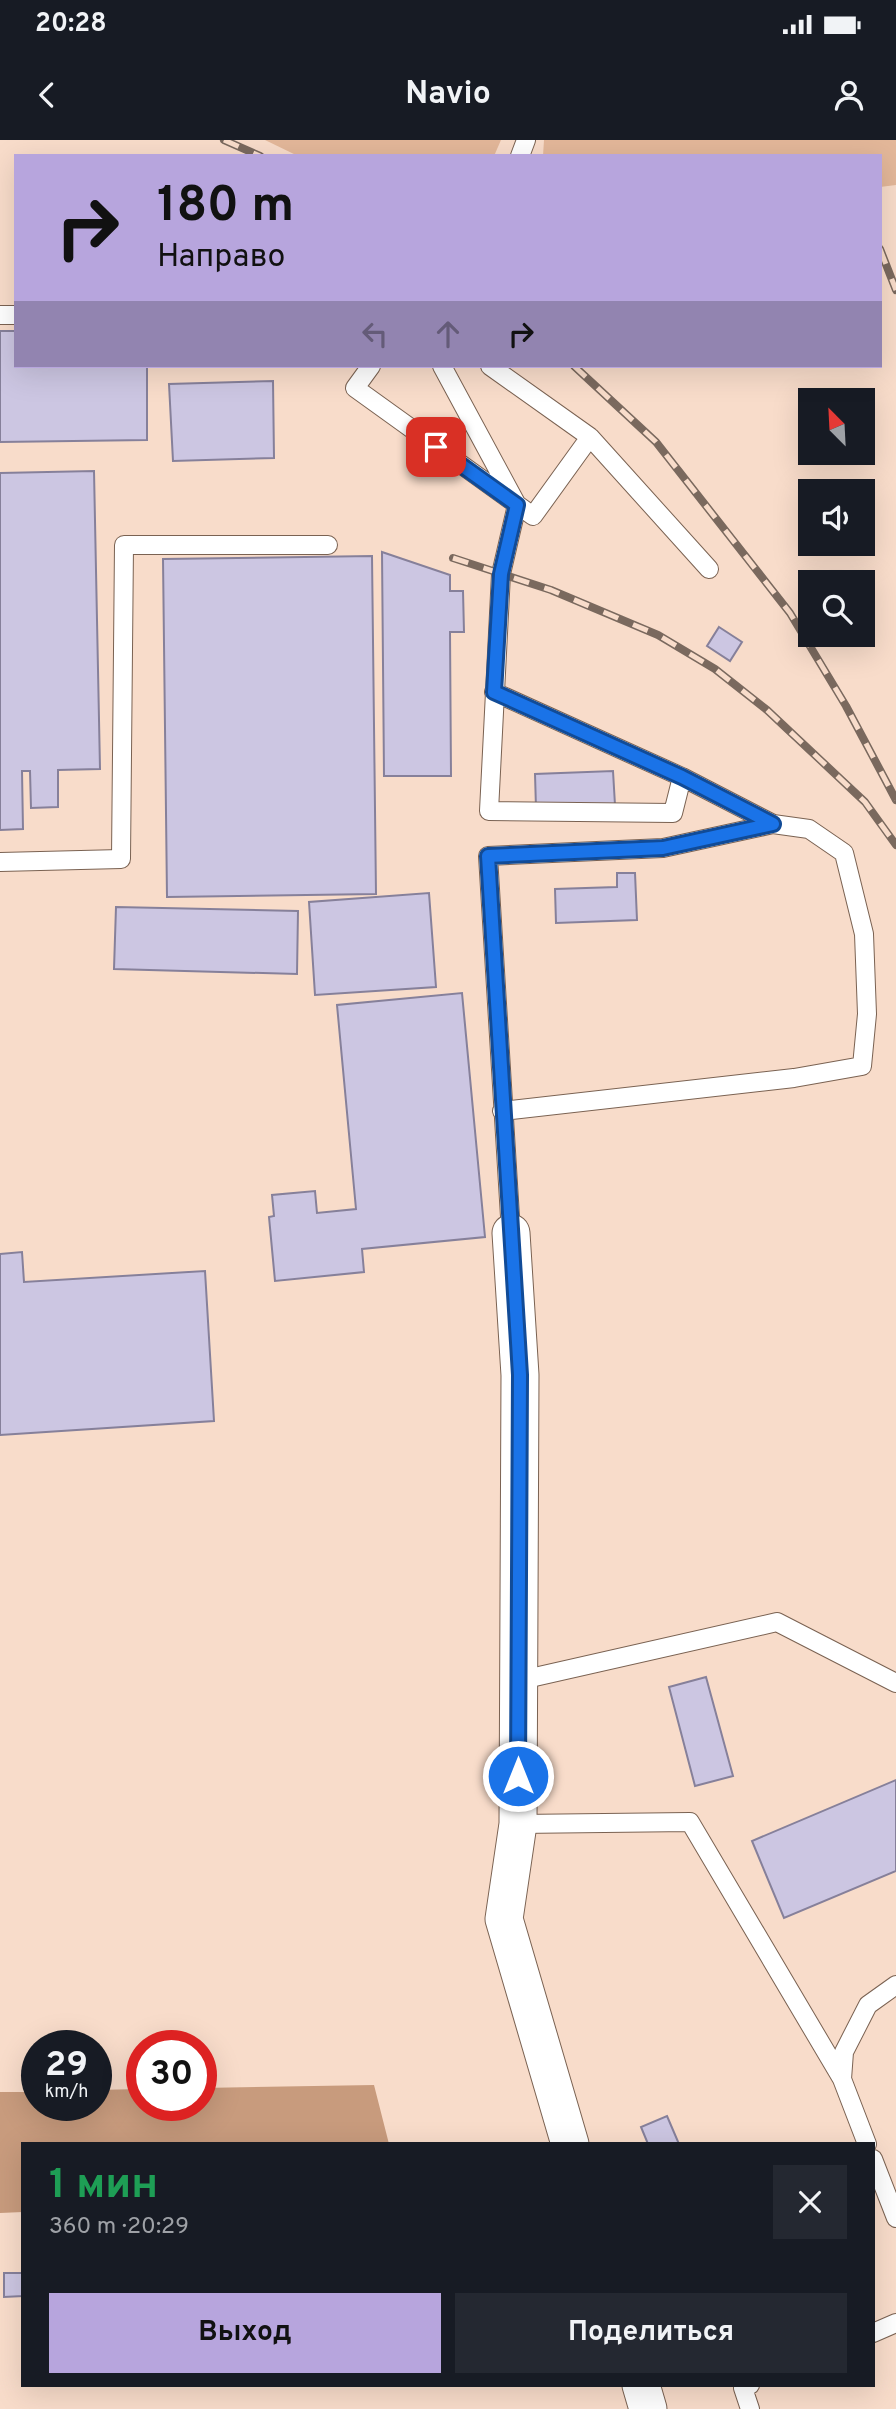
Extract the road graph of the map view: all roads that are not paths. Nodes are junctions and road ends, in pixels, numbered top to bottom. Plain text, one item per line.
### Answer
1 (369, 368) edge
2 (443, 368) edge
3 (493, 368) edge
4 (590, 437) junction
5 (517, 505) junction
6 (328, 545) dead end
7 (709, 569) dead end
8 (494, 692) junction
9 (682, 777) junction
10 (773, 824) junction
11 (0, 862) edge
12 (502, 1111) junction
13 (511, 1233) joint
14 (517, 1681) junction
15 (896, 1683) edge
16 (518, 1824) junction
17 (896, 1986) edge
18 (842, 2079) junction
19 (569, 2142) edge
20 (866, 2142) edge
21 (875, 2164) edge
22 (896, 2218) edge
23 (896, 2323) edge
24 (875, 2332) edge
25 (643, 2387) edge
26 (745, 2387) edge
27 (649, 2409) edge
28 (750, 2409) edge

1 - 5 lane
2 - 5 lane
3 - 4 lane
4 - 5 lane
4 - 7 lane
5 - 8 lane
6 - 11 lane
8 - 9 lane
8 - 9 lane
9 - 10 lane
10 - 12 lane
10 - 12 lane
12 - 13 lane
13 - 14 street
14 - 15 lane
14 - 16 street
16 - 18 lane
16 - 19 street
17 - 18 lane
18 - 20 lane
21 - 22 lane
23 - 24 lane
25 - 27 street
26 - 28 lane

